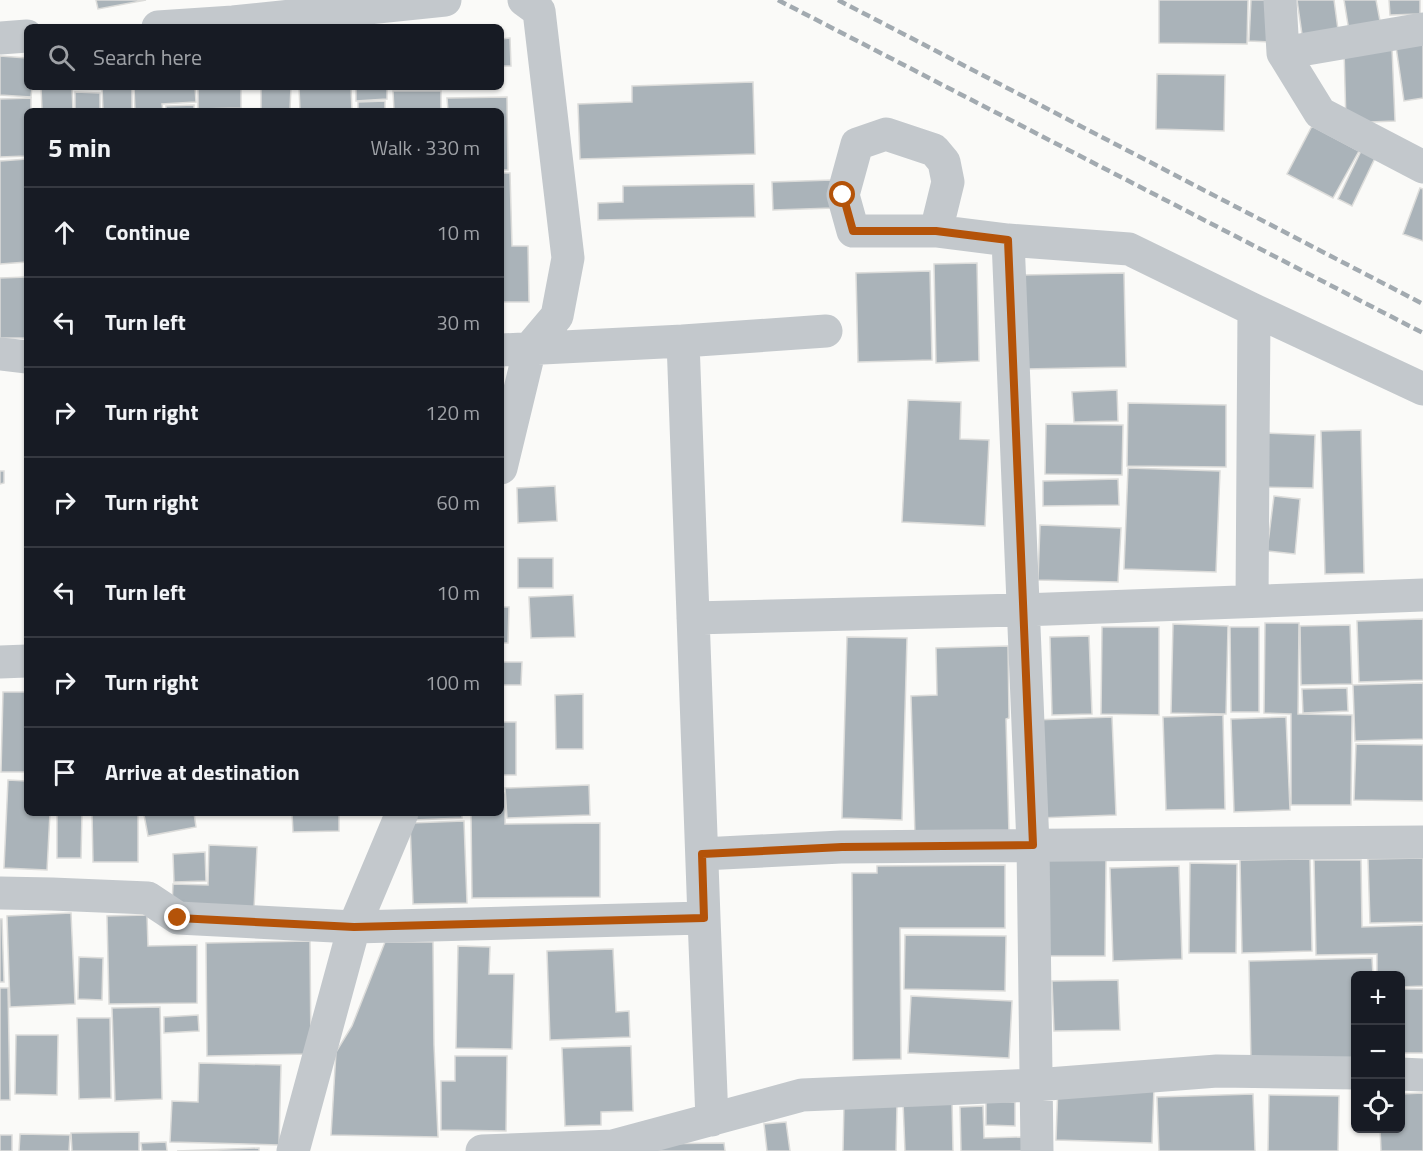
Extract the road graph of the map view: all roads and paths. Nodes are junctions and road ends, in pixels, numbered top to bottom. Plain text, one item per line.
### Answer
1 (445, 0) edge
2 (524, 0) edge
3 (1280, 0) edge
4 (203, 24) edge
5 (1423, 29) edge
6 (24, 36) edge
7 (0, 38) edge
8 (1283, 53) junction
9 (1423, 167) edge
10 (936, 231) dead end
11 (1008, 240) junction
12 (1254, 310) junction
13 (826, 331) dead end
14 (683, 341) junction
15 (515, 349) edge
16 (0, 354) edge
17 (24, 357) edge
18 (1423, 389) edge
19 (504, 442) edge
20 (1423, 595) edge
21 (1252, 602) junction
22 (1022, 610) junction
23 (693, 618) junction
24 (24, 661) edge
25 (0, 662) edge
26 (401, 816) edge
27 (1423, 842) edge
28 (1033, 845) junction
29 (702, 854) junction
30 (0, 893) edge
31 (704, 918) junction
32 (354, 927) junction
33 (1351, 1074) edge
34 (1405, 1074) edge
35 (1423, 1075) edge
36 (1035, 1085) junction
37 (712, 1120) junction
38 (293, 1151) edge
39 (482, 1151) edge
40 (1037, 1151) edge

1 - 4 street
2 - 15 street
3 - 8 street
5 - 8 street
6 - 7 street
8 - 9 street
10 - 11 street
11 - 12 street
11 - 22 street
12 - 18 street
12 - 21 street
13 - 14 street
14 - 15 street
14 - 23 street
15 - 19 street
16 - 17 street
20 - 21 street
21 - 22 street
22 - 23 street
22 - 28 street
23 - 29 street
24 - 25 street
26 - 32 street
27 - 28 street
28 - 29 street
28 - 36 street
29 - 31 street
30 - 32 street
31 - 32 street
31 - 37 street
32 - 38 street
33 - 36 street
34 - 35 street
36 - 37 street
36 - 40 street
37 - 39 street

